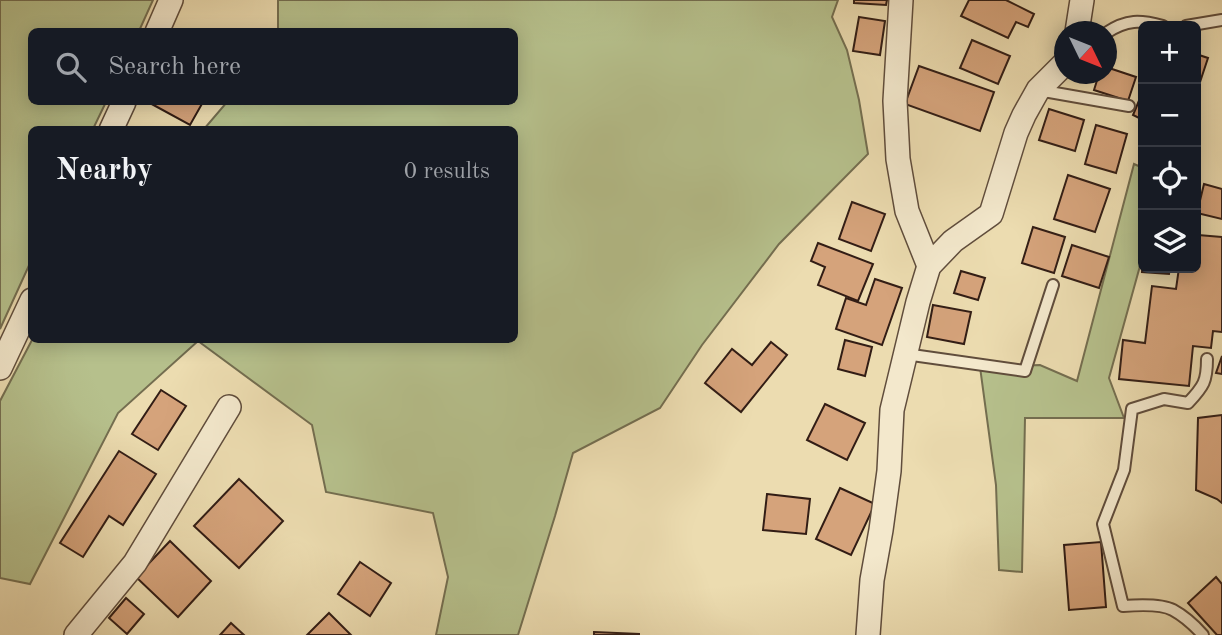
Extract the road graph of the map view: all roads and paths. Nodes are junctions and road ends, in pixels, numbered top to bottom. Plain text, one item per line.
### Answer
1 (171, 0) edge
2 (901, 0) edge
3 (1082, 0) edge
4 (1222, 20) edge
5 (1079, 21) edge
6 (1138, 22) edge
7 (1201, 24) edge
8 (1117, 26) edge
9 (159, 28) edge
10 (1054, 75) edge
11 (1038, 90) junction
12 (123, 105) edge
13 (1129, 106) dead end
14 (113, 126) edge
15 (929, 266) junction
16 (1053, 285) dead end
17 (28, 308) edge
18 (905, 354) junction
19 (1207, 359) dead end
20 (0, 368) edge
21 (229, 407) dead end
22 (76, 635) edge
23 (868, 635) edge
24 (1203, 635) edge

1 - 9 street
2 - 15 street
3 - 5 street
4 - 7 lane
6 - 8 lane
10 - 11 street
11 - 13 lane
11 - 15 street
12 - 14 street
15 - 18 street
16 - 18 lane
17 - 20 street
18 - 23 street
19 - 24 lane
21 - 22 street

